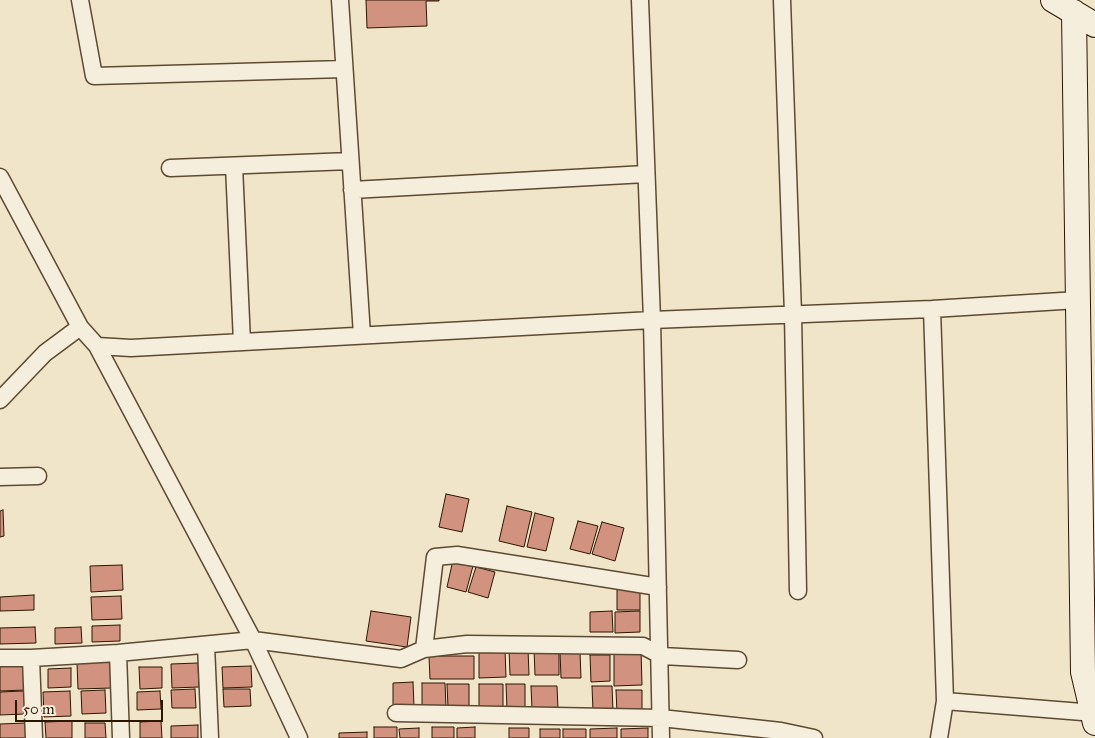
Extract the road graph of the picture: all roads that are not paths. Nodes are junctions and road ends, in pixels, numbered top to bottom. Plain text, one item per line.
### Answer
1 (80, 0) edge
2 (340, 0) edge
3 (640, 0) edge
4 (782, 0) edge
5 (1053, 0) edge
6 (1074, 12) junction
7 (1095, 25) edge
8 (344, 68) junction
9 (350, 161) junction
10 (234, 166) junction
11 (170, 168) dead end
12 (646, 174) junction
13 (0, 177) edge
14 (352, 190) junction
15 (1078, 300) junction
16 (932, 309) junction
17 (793, 314) junction
18 (652, 320) junction
19 (80, 327) junction
20 (362, 335) junction
21 (242, 342) junction
22 (97, 346) junction
23 (0, 400) edge
24 (0, 476) edge
25 (38, 476) dead end
26 (658, 586) junction
27 (798, 591) dead end
28 (253, 640) junction
29 (206, 645) junction
30 (424, 649) junction
31 (118, 653) junction
32 (659, 654) junction
33 (0, 658) edge
34 (32, 658) junction
35 (738, 660) dead end
36 (945, 701) junction
37 (396, 713) dead end
38 (1094, 716) edge
39 (661, 718) junction
40 (34, 738) edge
41 (121, 738) edge
42 (210, 738) edge
43 (299, 738) edge
44 (661, 738) edge
45 (814, 738) edge
46 (939, 738) edge

1 - 8 street
2 - 8 street
3 - 12 street
4 - 17 street
5 - 6 street
6 - 7 street
6 - 15 street
8 - 9 street
9 - 10 street
9 - 14 street
10 - 11 street
10 - 21 street
12 - 14 street
12 - 18 street
13 - 19 street
14 - 20 street
15 - 16 street
15 - 38 street
16 - 17 street
16 - 36 street
17 - 18 street
17 - 27 street
18 - 20 street
18 - 26 street
19 - 22 street
19 - 23 street
20 - 21 street
21 - 22 street
22 - 28 street
24 - 25 street
26 - 30 street
26 - 32 street
28 - 29 street
28 - 30 street
28 - 43 street
29 - 31 street
29 - 42 street
30 - 32 street
31 - 34 street
31 - 41 street
32 - 35 street
32 - 39 street
33 - 34 street
34 - 40 street
36 - 38 street
36 - 46 street
37 - 39 street
39 - 44 street
39 - 45 street

